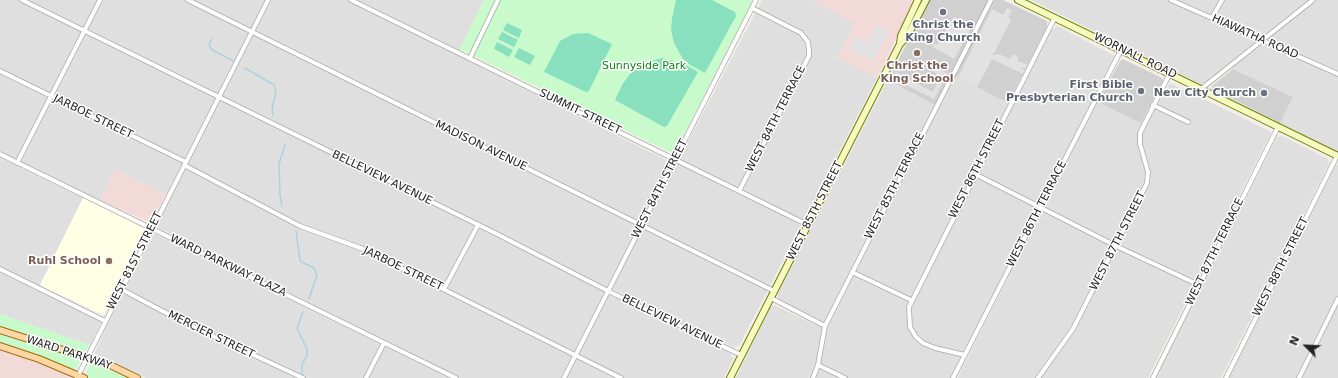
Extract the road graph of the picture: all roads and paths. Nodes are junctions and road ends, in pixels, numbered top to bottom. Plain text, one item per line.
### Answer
1 (22, 0) edge
2 (100, 0) edge
3 (188, 0) edge
4 (268, 0) edge
5 (351, 0) edge
6 (498, 0) edge
7 (756, 0) edge
8 (918, 0) edge
9 (926, 0) edge
10 (991, 0) edge
11 (1018, 0) edge
12 (1171, 0) edge
13 (1222, 0) edge
14 (1313, 0) edge
15 (752, 8) junction
16 (1055, 17) junction
17 (1212, 18) junction
18 (84, 31) junction
19 (252, 32) junction
20 (1262, 41) junction
21 (900, 44) junction
22 (1121, 50) junction
23 (470, 58) junction
24 (0, 71) edge
25 (1170, 74) junction
26 (1338, 74) edge
27 (1201, 89) junction
28 (51, 96) junction
29 (219, 97) junction
30 (1153, 105) junction
31 (1188, 122) dead end
32 (1278, 127) junction
33 (0, 154) edge
34 (1338, 156) edge
35 (676, 160) junction
36 (18, 163) junction
37 (185, 164) junction
38 (975, 174) junction
39 (739, 191) junction
40 (1041, 208) junction
41 (478, 225) junction
42 (642, 225) junction
43 (808, 225) junction
44 (152, 229) junction
45 (1116, 246) junction
46 (0, 269) edge
47 (852, 272) junction
48 (1199, 285) junction
49 (121, 289) junction
50 (444, 289) junction
51 (608, 291) junction
52 (774, 291) junction
53 (771, 298) junction
54 (1338, 299) edge
55 (911, 300) junction
56 (105, 321) junction
57 (825, 326) junction
58 (0, 330) edge
59 (384, 343) junction
60 (0, 346) edge
61 (741, 355) junction
62 (965, 355) junction
63 (576, 356) junction
64 (87, 357) junction
65 (818, 365) junction
66 (79, 377) edge
67 (137, 378) edge
68 (303, 378) edge
69 (366, 378) edge
70 (456, 378) edge
71 (564, 378) edge
72 (621, 378) edge
73 (730, 378) edge
74 (813, 378) edge
75 (845, 378) edge
76 (953, 378) edge
77 (1038, 378) edge
78 (1153, 378) edge
79 (1226, 378) edge
80 (1298, 378) edge

1 - 18 street, BELLEVIEW AVENUE
2 - 18 street
3 - 19 street, MADISON AVENUE
4 - 19 street, WEST 81ST STREET
5 - 23 street, SUMMIT STREET
6 - 23 street
7 - 15 street, WEST 84TH STREET
8 - 21 main road, WEST 85TH STREET
9 - 21 main road, WEST 85TH STREET
10 - 47 street, WEST 85TH TERRACE
11 - 16 main road, WORNALL ROAD
12 - 17 street, HIAWATHA ROAD
13 - 17 street
14 - 20 street
15 - 35 street, WEST 84TH STREET
15 - 39 street, WEST 84TH TERRACE
16 - 22 main road, WORNALL ROAD
16 - 38 street, WEST 86TH STREET
17 - 20 street, HIAWATHA ROAD
18 - 28 street
18 - 29 street, BELLEVIEW AVENUE
19 - 29 street, WEST 81ST STREET
19 - 42 street, MADISON AVENUE
20 - 26 street, HIAWATHA ROAD
20 - 27 street
21 - 43 main road, WEST 85TH STREET
22 - 25 main road, WORNALL ROAD
22 - 40 street, WEST 86TH TERRACE
23 - 35 street, SUMMIT STREET
24 - 28 street, JARBOE STREET
25 - 27 main road, WORNALL ROAD
25 - 30 street, WEST 87TH STREET
27 - 32 main road, WORNALL ROAD
28 - 36 street
28 - 37 street, JARBOE STREET
29 - 37 street, WEST 81ST STREET
29 - 41 street, BELLEVIEW AVENUE
30 - 31 street
30 - 45 street, WEST 87TH STREET
32 - 34 main road, WORNALL ROAD
32 - 48 street, WEST 87TH TERRACE
33 - 36 street, WARD PARKWAY PLAZA
34 - 79 street, WEST 88TH STREET
35 - 39 street, SUMMIT STREET
35 - 42 street, WEST 84TH STREET
36 - 44 street, WARD PARKWAY PLAZA
37 - 44 street, WEST 81ST STREET
37 - 50 street, JARBOE STREET
38 - 40 street
38 - 55 street, WEST 86TH STREET
39 - 43 street, SUMMIT STREET
40 - 45 street
40 - 62 street, WEST 86TH TERRACE
41 - 50 street
41 - 51 street, BELLEVIEW AVENUE
42 - 51 street, WEST 84TH STREET
42 - 52 street, MADISON AVENUE
43 - 52 main road, WEST 85TH STREET
44 - 49 street, WEST 81ST STREET
44 - 59 street, WARD PARKWAY PLAZA
45 - 48 street
45 - 77 street, WEST 87TH STREET
46 - 56 street
47 - 55 street
47 - 57 street, WEST 85TH TERRACE
48 - 78 street, WEST 87TH TERRACE
49 - 56 street, WEST 81ST STREET
49 - 68 street, MERCIER STREET
50 - 63 street, JARBOE STREET
51 - 61 street, BELLEVIEW AVENUE
51 - 63 street, WEST 84TH STREET
52 - 53 main road, WEST 85TH STREET
53 - 57 street
53 - 61 main road, WEST 85TH STREET
54 - 80 street
55 - 62 street
56 - 64 street, WEST 81ST STREET
57 - 65 street, WEST 85TH TERRACE
58 - 64 main road, WARD PARKWAY
59 - 69 street
59 - 70 street, WARD PARKWAY PLAZA
60 - 66 main road, WARD PARKWAY
61 - 73 main road, WEST 85TH STREET
62 - 76 street, WEST 86TH TERRACE
63 - 71 street, WEST 84TH STREET
63 - 72 street, JARBOE STREET
64 - 66 street, WEST 81ST STREET
64 - 67 main road, WARD PARKWAY
65 - 74 street, WEST 85TH TERRACE
65 - 75 street

